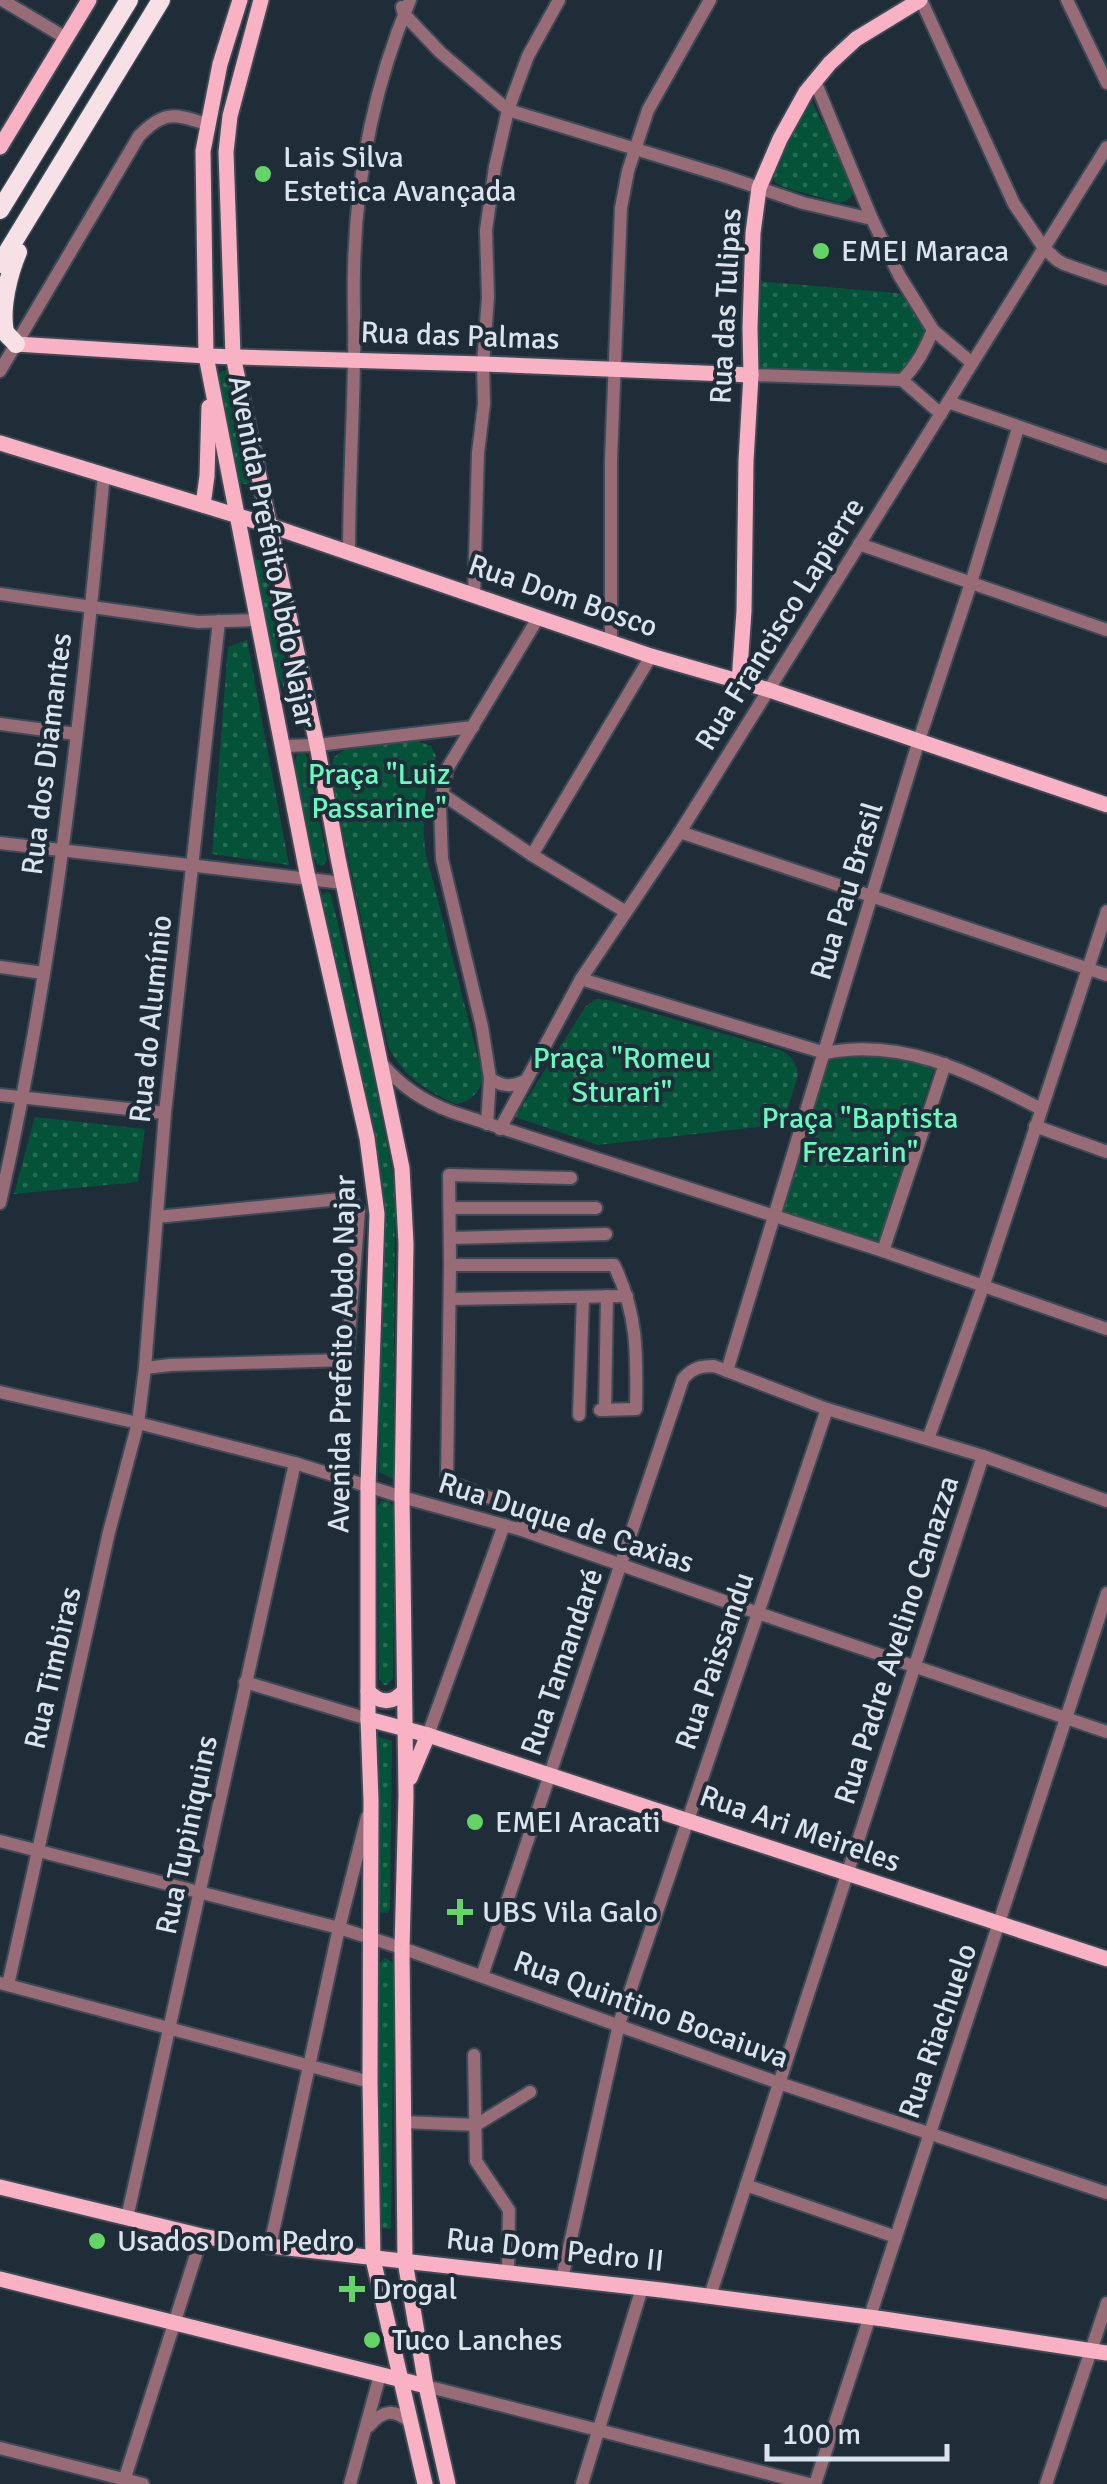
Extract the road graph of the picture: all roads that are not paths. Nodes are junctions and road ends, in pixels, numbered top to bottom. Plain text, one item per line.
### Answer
1 (2, 0) edge
2 (89, 0) edge
3 (129, 0) edge
4 (161, 0) edge
5 (240, 0) edge
6 (261, 0) edge
7 (269, 0) edge
8 (558, 0) edge
9 (710, 0) edge
10 (921, 0) edge
11 (1066, 0) edge
12 (405, 4) edge
13 (66, 38) junction
14 (245, 59) junction
15 (815, 82) junction
16 (1107, 83) edge
17 (508, 110) junction
18 (207, 124) junction
19 (84, 128) junction
20 (0, 147) edge
21 (1107, 147) edge
22 (635, 150) junction
23 (759, 188) junction
24 (0, 210) edge
25 (872, 220) junction
26 (1044, 248) junction
27 (0, 264) edge
28 (1107, 278) edge
29 (933, 330) junction
30 (16, 344) junction
31 (233, 356) junction
32 (354, 361) junction
33 (207, 362) junction
34 (972, 363) junction
35 (483, 364) junction
36 (614, 369) junction
37 (0, 371) edge
38 (751, 376) junction
39 (902, 380) junction
40 (944, 408) junction
41 (1018, 428) junction
42 (0, 443) edge
43 (1107, 457) edge
44 (104, 474) junction
45 (203, 506) junction
46 (238, 517) junction
47 (271, 526) junction
48 (311, 540) junction
49 (859, 544) junction
50 (349, 552) junction
51 (280, 570) junction
52 (970, 583) junction
53 (0, 594) edge
54 (474, 595) junction
55 (91, 608) junction
56 (538, 618) junction
57 (258, 620) junction
58 (219, 621) junction
59 (1107, 630) edge
60 (612, 642) junction
61 (651, 656) junction
62 (739, 682) junction
63 (768, 690) junction
64 (0, 724) edge
65 (473, 727) junction
66 (76, 734) junction
67 (918, 740) junction
68 (317, 745) junction
69 (282, 746) junction
70 (442, 794) junction
71 (1107, 805) edge
72 (680, 832) junction
73 (0, 843) edge
74 (61, 852) junction
75 (532, 855) junction
76 (192, 867) junction
77 (309, 880) junction
78 (343, 883) junction
79 (872, 895) junction
80 (1107, 911) edge
81 (626, 912) junction
82 (0, 968) edge
83 (1088, 968) junction
84 (43, 973) junction
85 (1107, 975) edge
86 (581, 980) junction
87 (826, 1052) junction
88 (382, 1064) junction
89 (945, 1064) junction
90 (525, 1081) junction
91 (490, 1083) junction
92 (0, 1095) edge
93 (24, 1098) junction
94 (1042, 1109) junction
95 (452, 1112) junction
96 (165, 1113) junction
97 (493, 1126) junction
98 (1035, 1126) junction
99 (1107, 1152) edge
100 (571, 1178) dead end
101 (0, 1203) edge
102 (450, 1208) junction
103 (596, 1208) dead end
104 (157, 1217) junction
105 (775, 1217) junction
106 (606, 1234) dead end
107 (450, 1238) junction
108 (883, 1251) junction
109 (450, 1266) junction
110 (982, 1288) junction
111 (608, 1296) junction
112 (627, 1296) junction
113 (583, 1297) junction
114 (450, 1298) junction
115 (1107, 1329) edge
116 (145, 1368) junction
117 (727, 1370) junction
118 (0, 1392) edge
119 (826, 1408) junction
120 (578, 1414) dead end
121 (138, 1423) junction
122 (928, 1439) junction
123 (982, 1456) junction
124 (295, 1463) junction
125 (368, 1486) junction
126 (402, 1497) junction
127 (1107, 1501) edge
128 (504, 1525) junction
129 (522, 1530) junction
130 (622, 1565) junction
131 (1107, 1593) edge
132 (758, 1613) junction
133 (914, 1666) junction
134 (245, 1682) junction
135 (368, 1691) junction
136 (404, 1691) junction
137 (1067, 1718) junction
138 (368, 1719) junction
139 (405, 1728) junction
140 (1107, 1732) edge
141 (428, 1735) junction
142 (551, 1775) junction
143 (406, 1796) junction
144 (371, 1800) junction
145 (688, 1820) junction
146 (0, 1841) edge
147 (36, 1850) junction
148 (847, 1874) junction
149 (201, 1892) junction
150 (1000, 1924) junction
151 (339, 1928) junction
152 (371, 1939) junction
153 (402, 1948) junction
154 (1107, 1959) edge
155 (482, 1976) junction
156 (4, 1984) edge
157 (619, 2024) junction
158 (170, 2026) junction
159 (474, 2055) dead end
160 (310, 2066) junction
161 (370, 2082) junction
162 (779, 2082) junction
163 (530, 2092) dead end
164 (410, 2122) junction
165 (476, 2125) junction
166 (930, 2132) junction
167 (0, 2186) edge
168 (746, 2186) junction
169 (1107, 2193) edge
170 (127, 2218) junction
171 (202, 2236) junction
172 (896, 2237) junction
173 (270, 2246) junction
174 (373, 2259) junction
175 (405, 2261) junction
176 (508, 2272) junction
177 (0, 2279) edge
178 (562, 2279) junction
179 (642, 2288) junction
180 (710, 2296) junction
181 (1107, 2303) edge
182 (870, 2317) junction
183 (174, 2323) junction
184 (1099, 2352) edge
185 (380, 2375) junction
186 (401, 2380) junction
187 (426, 2386) junction
188 (411, 2422) junction
189 (600, 2430) junction
190 (364, 2432) junction
191 (0, 2448) edge
192 (124, 2482) edge
193 (144, 2484) edge
194 (350, 2484) edge
195 (425, 2484) edge
196 (448, 2484) edge
197 (582, 2484) edge
198 (812, 2484) edge
199 (1046, 2484) edge

1 - 13 street
2 - 13 main road
3 - 24 highway
4 - 19 highway
5 - 18 main road, Avenida Prefeito Abdo Najar
6 - 14 main road, Avenida Prefeito Abdo Najar
7 - 14 main road
8 - 17 street
9 - 22 street
10 - 15 main road, Rua das Tulipas
10 - 26 street
11 - 16 street
12 - 17 street
12 - 32 street
13 - 20 main road
14 - 31 main road, Avenida Prefeito Abdo Najar
15 - 23 main road, Rua das Tulipas
15 - 25 street
17 - 22 street
17 - 35 street
18 - 30 street
18 - 33 main road, Avenida Prefeito Abdo Najar
19 - 27 highway
19 - 30 highway
21 - 26 street, Rua Francisco Lapierre
22 - 23 street
22 - 36 street
23 - 25 street
23 - 38 main road, Rua das Tulipas
25 - 29 street
26 - 28 street
26 - 34 street, Rua Francisco Lapierre
29 - 34 street
29 - 39 street
30 - 33 main road, Rua das Palmas
30 - 37 street
31 - 32 main road, Rua das Palmas
31 - 33 main road, Rua das Palmas
31 - 47 main road, Avenida Prefeito Abdo Najar
32 - 35 main road, Rua das Palmas
32 - 50 street
33 - 45 main road
33 - 46 main road, Avenida Prefeito Abdo Najar
34 - 40 street, Rua Francisco Lapierre
35 - 36 main road, Rua das Palmas
35 - 54 street
36 - 38 main road, Rua das Palmas
36 - 60 street
38 - 39 street, Rua das Palmas
38 - 62 main road, Rua das Tulipas
39 - 40 street
40 - 41 street
40 - 49 street, Rua Francisco Lapierre
41 - 43 street
41 - 52 street, Rua Pau Brasil
42 - 44 main road, Rua Dom Bosco
44 - 45 main road, Rua Dom Bosco
44 - 55 street, Rua dos Diamantes
45 - 46 main road, Rua Dom Bosco
46 - 47 main road, Rua Dom Bosco
46 - 57 main road, Avenida Prefeito Abdo Najar
47 - 48 main road, Rua Dom Bosco
47 - 51 main road, Avenida Prefeito Abdo Najar
48 - 50 main road, Rua Dom Bosco
48 - 51 main road
49 - 52 street
49 - 63 street, Rua Francisco Lapierre
50 - 54 main road, Rua Dom Bosco
51 - 68 main road, Avenida Prefeito Abdo Najar
52 - 59 street
52 - 67 street, Rua Pau Brasil
53 - 55 street
54 - 56 main road, Rua Dom Bosco
55 - 58 street
55 - 66 street, Rua dos Diamantes
56 - 60 main road, Rua Dom Bosco
56 - 65 street
57 - 58 street
57 - 69 main road, Avenida Prefeito Abdo Najar
58 - 76 street, Rua do Alumínio
60 - 61 main road, Rua Dom Bosco
61 - 62 main road, Rua Dom Bosco
61 - 75 street
62 - 63 main road, Rua Dom Bosco
63 - 67 main road, Rua Dom Bosco
63 - 72 street, Rua Francisco Lapierre
64 - 66 street
65 - 68 street
65 - 70 street
66 - 74 street, Rua dos Diamantes
67 - 71 main road, Rua Dom Bosco
67 - 79 street, Rua Pau Brasil
68 - 69 street
68 - 78 main road, Avenida Prefeito Abdo Najar
69 - 77 main road, Avenida Prefeito Abdo Najar
70 - 75 street
70 - 91 street
72 - 79 street
72 - 81 street, Rua Francisco Lapierre
73 - 74 street
74 - 76 street
74 - 84 street, Rua dos Diamantes
75 - 81 street
76 - 77 street
76 - 96 street, Rua do Alumínio
77 - 78 street
77 - 125 main road, Avenida Prefeito Abdo Najar
78 - 88 main road, Avenida Prefeito Abdo Najar
79 - 83 street
79 - 87 street, Rua Pau Brasil
80 - 83 street
81 - 86 street, Rua Francisco Lapierre
82 - 84 street
83 - 85 street
83 - 94 street
84 - 93 street, Rua dos Diamantes
86 - 87 street
86 - 90 street, Rua Francisco Lapierre
87 - 89 street
87 - 105 street, Rua Pau Brasil
88 - 95 street
88 - 126 main road, Avenida Prefeito Abdo Najar
89 - 94 street
89 - 108 street
90 - 91 street
90 - 97 street, Rua Francisco Lapierre
91 - 95 street
91 - 97 street
92 - 93 street
93 - 96 street
93 - 101 street, Rua dos Diamantes
94 - 98 street
95 - 97 street
96 - 104 street, Rua do Alumínio
97 - 105 street
98 - 99 street
98 - 110 street
100 - 102 street
102 - 103 street
102 - 107 street
104 - 116 street, Rua do Alumínio
104 - 116 street
105 - 108 street
105 - 117 street, Rua Pau Brasil
106 - 107 street
107 - 109 street
108 - 110 street
109 - 112 street
109 - 114 street
110 - 115 street
110 - 122 street
111 - 112 street
111 - 112 street
111 - 113 street
113 - 114 street
113 - 120 street
114 - 129 street
116 - 121 street, Rua do Alumínio
117 - 119 street
117 - 130 street, Rua Tamandaré
118 - 121 street, Rua Duque de Caxias
119 - 122 street
119 - 132 street, Rua Paissandu
121 - 124 street, Rua Duque de Caxias
121 - 147 street, Rua Timbiras
122 - 123 street
123 - 127 street
123 - 133 street, Rua Padre Avelino Canazza
124 - 125 street, Rua Duque de Caxias
124 - 134 street, Rua Tupiniquins
125 - 126 street, Rua Duque de Caxias
125 - 135 main road, Avenida Prefeito Abdo Najar
126 - 128 street, Rua Duque de Caxias
126 - 136 main road, Avenida Prefeito Abdo Najar
128 - 129 street, Rua Duque de Caxias
128 - 141 street
129 - 130 street, Rua Duque de Caxias
130 - 132 street, Rua Duque de Caxias
130 - 142 street, Rua Tamandaré
131 - 137 street, Rua Riachuelo
132 - 133 street, Rua Duque de Caxias
132 - 145 street, Rua Paissandu
133 - 137 street, Rua Duque de Caxias
133 - 148 street, Rua Padre Avelino Canazza
134 - 138 street, Rua Ari Meireles
134 - 149 street, Rua Tupiniquins
135 - 136 main road
135 - 138 main road, Avenida Prefeito Abdo Najar
136 - 139 main road, Avenida Prefeito Abdo Najar
137 - 140 street, Rua Duque de Caxias
137 - 150 street, Rua Riachuelo
138 - 139 main road, Rua Ari Meireles
138 - 144 main road, Avenida Prefeito Abdo Najar
139 - 141 main road, Rua Ari Meireles
139 - 143 main road, Avenida Prefeito Abdo Najar
141 - 142 main road, Rua Ari Meireles
141 - 143 main road
142 - 145 main road, Rua Ari Meireles
142 - 155 street, Rua Tamandaré
143 - 153 main road, Avenida Prefeito Abdo Najar
144 - 151 street
144 - 152 main road, Avenida Prefeito Abdo Najar
145 - 148 main road, Rua Ari Meireles
145 - 157 street, Rua Paissandu
146 - 147 street, Rua Quintino Bocaiuva
147 - 149 street, Rua Quintino Bocaiuva
147 - 156 street, Rua Timbiras
148 - 150 main road, Rua Ari Meireles
148 - 162 street, Rua Padre Avelino Canazza
149 - 151 street, Rua Quintino Bocaiuva
149 - 158 street, Rua Tupiniquins
150 - 154 main road, Rua Ari Meireles
150 - 166 street, Rua Riachuelo
151 - 152 street, Rua Quintino Bocaiuva
151 - 160 street
152 - 153 street, Rua Quintino Bocaiuva
152 - 161 main road, Avenida Prefeito Abdo Najar
153 - 155 street, Rua Quintino Bocaiuva
153 - 164 main road, Avenida Prefeito Abdo Najar
155 - 157 street, Rua Quintino Bocaiuva
156 - 158 street
157 - 162 street, Rua Quintino Bocaiuva
157 - 178 street, Rua Paissandu
158 - 160 street
158 - 170 street, Rua Tupiniquins
159 - 165 street
160 - 161 street
160 - 173 street
161 - 174 main road, Avenida Prefeito Abdo Najar
162 - 166 street, Rua Quintino Bocaiuva
162 - 168 street, Rua Padre Avelino Canazza
163 - 165 street
164 - 165 street
164 - 175 main road, Avenida Prefeito Abdo Najar
165 - 176 street
166 - 169 street, Rua Quintino Bocaiuva
166 - 172 street, Rua Riachuelo
167 - 170 main road, Rua Dom Pedro II
168 - 172 street
168 - 180 street, Rua Padre Avelino Canazza
170 - 171 main road, Rua Dom Pedro II
171 - 173 main road, Rua Dom Pedro II
171 - 183 street
172 - 182 street, Rua Riachuelo
173 - 174 main road, Rua Dom Pedro II
174 - 175 main road, Rua Dom Pedro II
174 - 186 main road, Avenida Prefeito Abdo Najar
175 - 176 main road, Rua Dom Pedro II
175 - 187 main road, Avenida Prefeito Abdo Najar
176 - 178 main road, Rua Dom Pedro II
177 - 183 main road
178 - 179 main road, Rua Dom Pedro II
179 - 180 main road, Rua Dom Pedro II
179 - 189 street
180 - 182 main road, Rua Dom Pedro II
181 - 184 street
182 - 184 main road, Rua Dom Pedro II
182 - 198 street, Rua Riachuelo
183 - 185 main road
183 - 192 street
184 - 199 street
185 - 186 main road
185 - 190 street
186 - 187 main road
186 - 188 main road, Avenida Prefeito Abdo Najar
187 - 189 street
187 - 196 main road, Avenida Prefeito Abdo Najar
188 - 190 street
188 - 195 main road, Avenida Prefeito Abdo Najar
189 - 197 street
189 - 198 street
190 - 194 street
191 - 192 street
192 - 193 street

